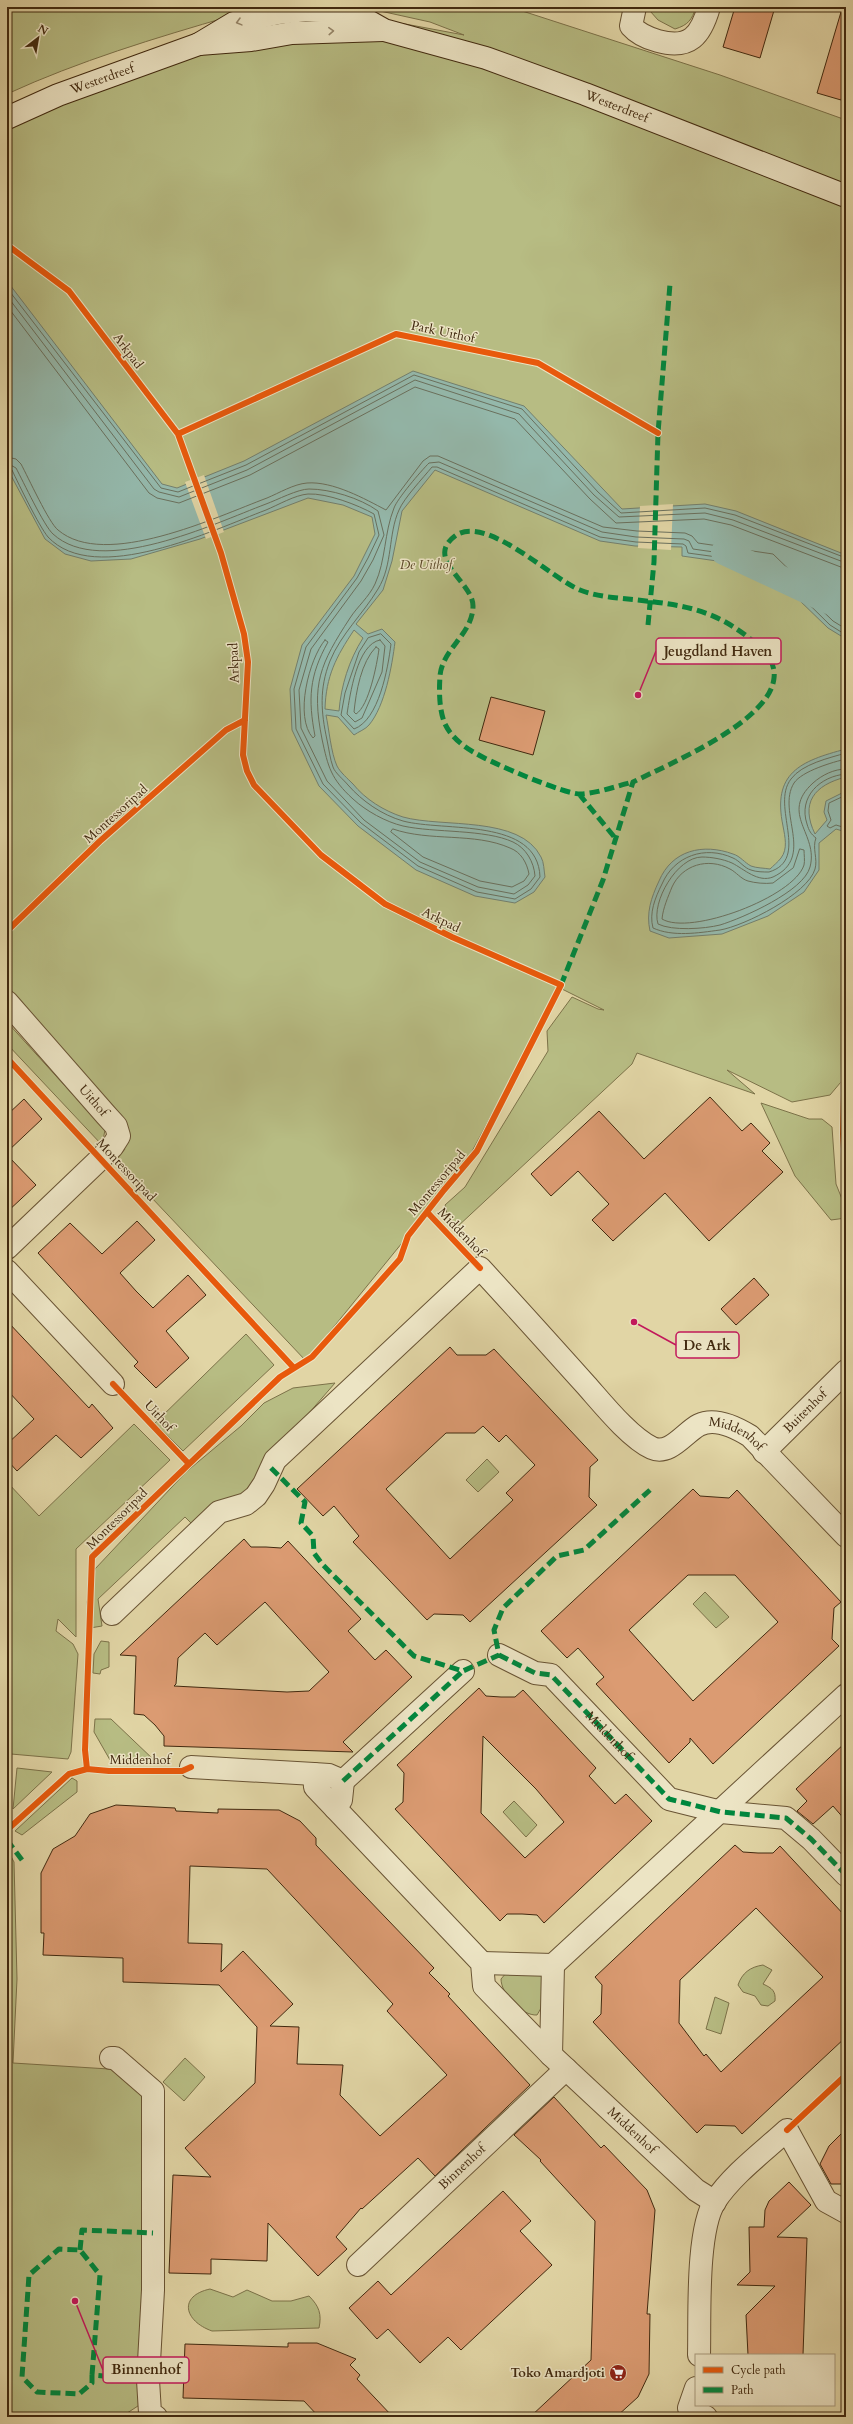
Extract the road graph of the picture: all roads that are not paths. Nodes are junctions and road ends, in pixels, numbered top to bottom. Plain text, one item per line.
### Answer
1 (635, 7) edge
2 (709, 7) edge
3 (307, 8) edge
4 (278, 10) edge
5 (384, 30) junction
6 (292, 33) junction
7 (199, 44) junction
8 (7, 118) edge
9 (846, 196) edge
10 (7, 1002) edge
11 (7, 1248) edge
12 (7, 1271) edge
13 (846, 1371) edge
14 (113, 1384) dead end
15 (764, 1452) junction
16 (846, 1536) edge
17 (112, 1614) dead end
18 (499, 1655) dead end
19 (463, 1670) dead end
20 (846, 1695) edge
21 (192, 1767) dead end
22 (314, 1774) junction
23 (343, 1781) junction
24 (335, 1808) junction
25 (721, 1812) junction
26 (846, 1875) edge
27 (482, 1963) junction
28 (553, 1965) junction
29 (111, 2058) dead end
30 (559, 2062) junction
31 (715, 2202) junction
32 (846, 2212) edge
33 (358, 2265) dead end
34 (699, 2354) edge
35 (695, 2393) edge
36 (691, 2414) edge
37 (156, 2417) edge

1 - 2 street
3 - 4 street, Westerdreef
3 - 5 street, Westerdreef
3 - 6 street
4 - 6 street
4 -> 7 street, Westerdreef
6 -> 5 street, Westerdreef
5 - 9 street, Westerdreef
6 - 7 street, Westerdreef
7 - 8 street, Westerdreef
10 - 11 street, Uithof
12 - 14 street
13 - 15 street, Buitenhof
15 - 16 street, Middenhof
15 - 17 street, Middenhof
18 - 25 street, Middenhof
19 - 23 street
20 - 25 street
21 - 22 street
22 - 23 street
22 - 24 street
23 - 24 street
24 - 27 street
25 - 26 street, Middenhof
25 - 28 street
27 - 28 street
27 - 30 street, Middenhof
28 - 30 street
29 - 37 street
30 - 31 street, Middenhof
30 - 33 street, Binnenhof
31 - 32 street
31 - 34 street
35 - 36 street

